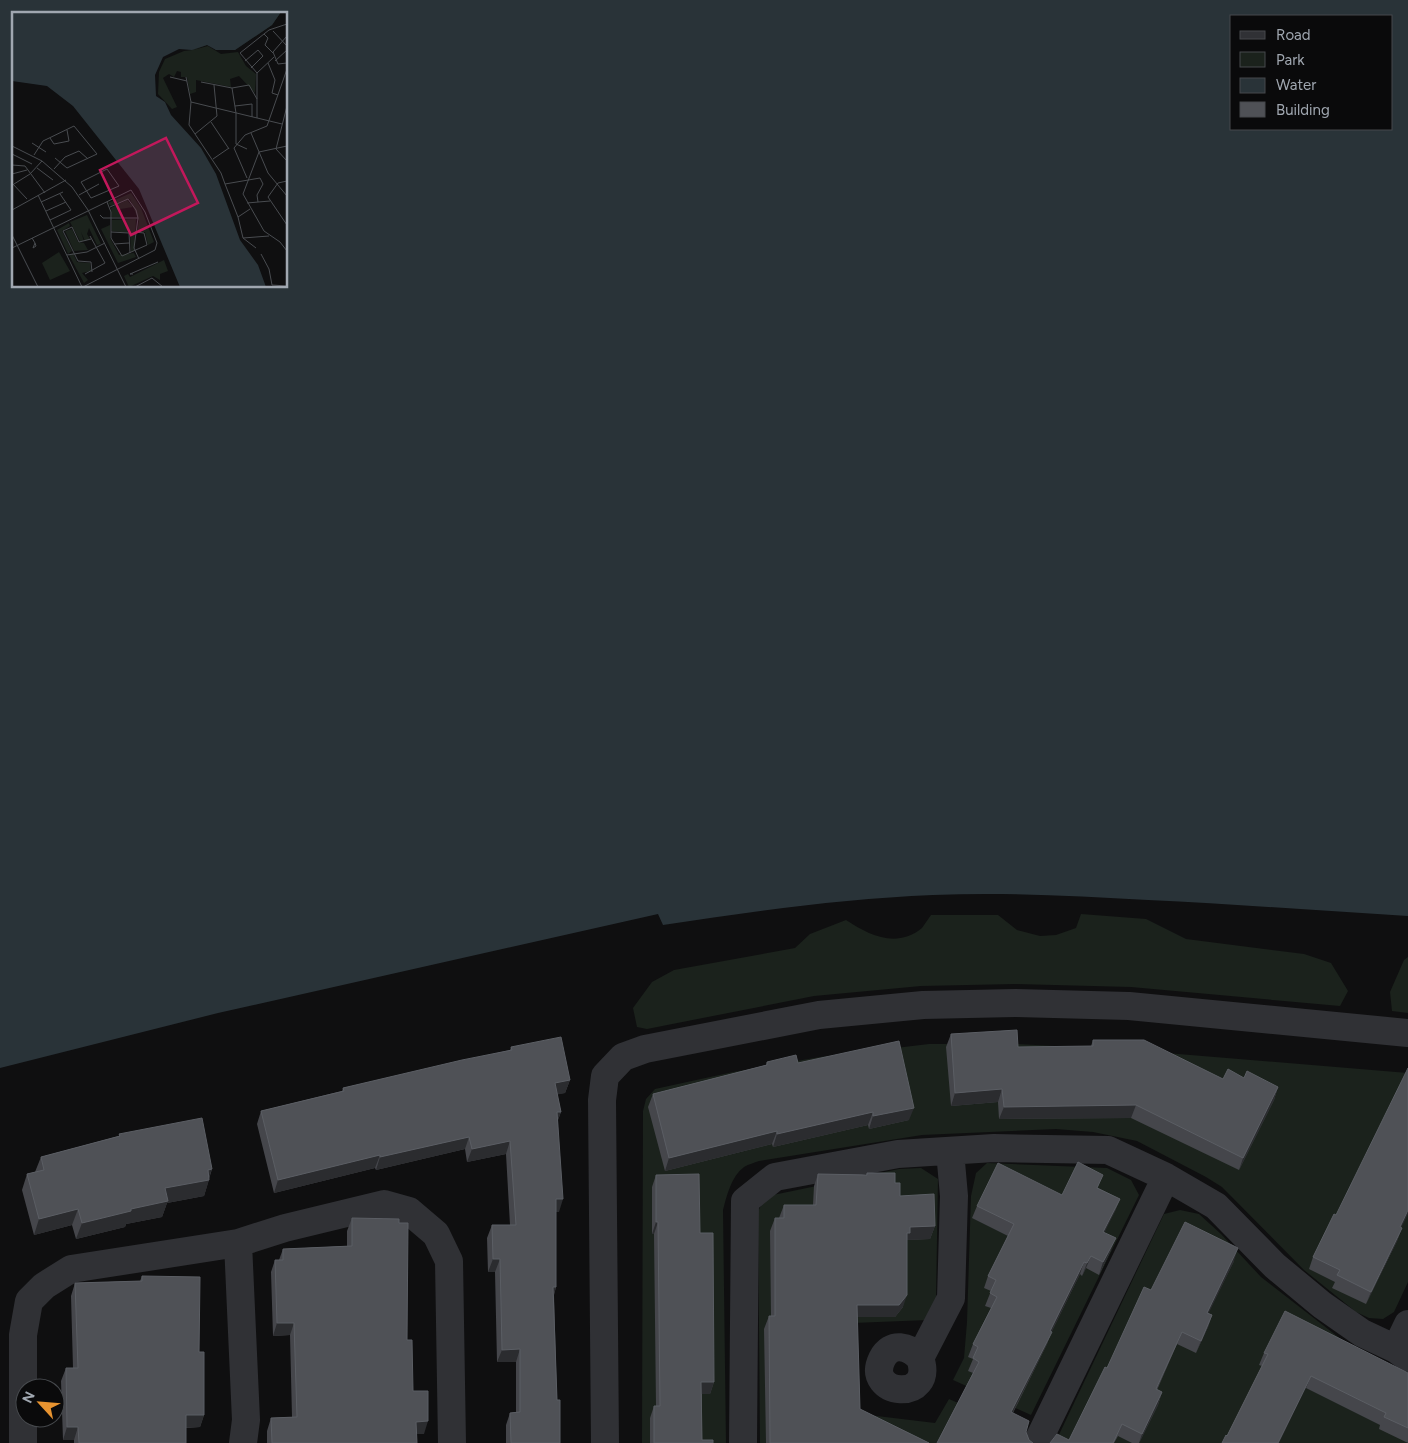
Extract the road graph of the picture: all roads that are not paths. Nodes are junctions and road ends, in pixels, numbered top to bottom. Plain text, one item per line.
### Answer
1 (1408, 1033) edge
2 (950, 1151) junction
3 (1166, 1177) junction
4 (238, 1243) junction
5 (1408, 1324) edge
6 (1402, 1354) edge
7 (920, 1358) dead end
8 (22, 1443) edge
9 (243, 1443) edge
10 (452, 1443) edge
11 (605, 1443) edge
12 (744, 1443) edge
13 (1038, 1443) edge

1 - 11 street
2 - 3 street
2 - 7 street
2 - 12 street
3 - 6 street
3 - 13 street
4 - 8 street
4 - 9 street
4 - 10 street
5 - 6 street

